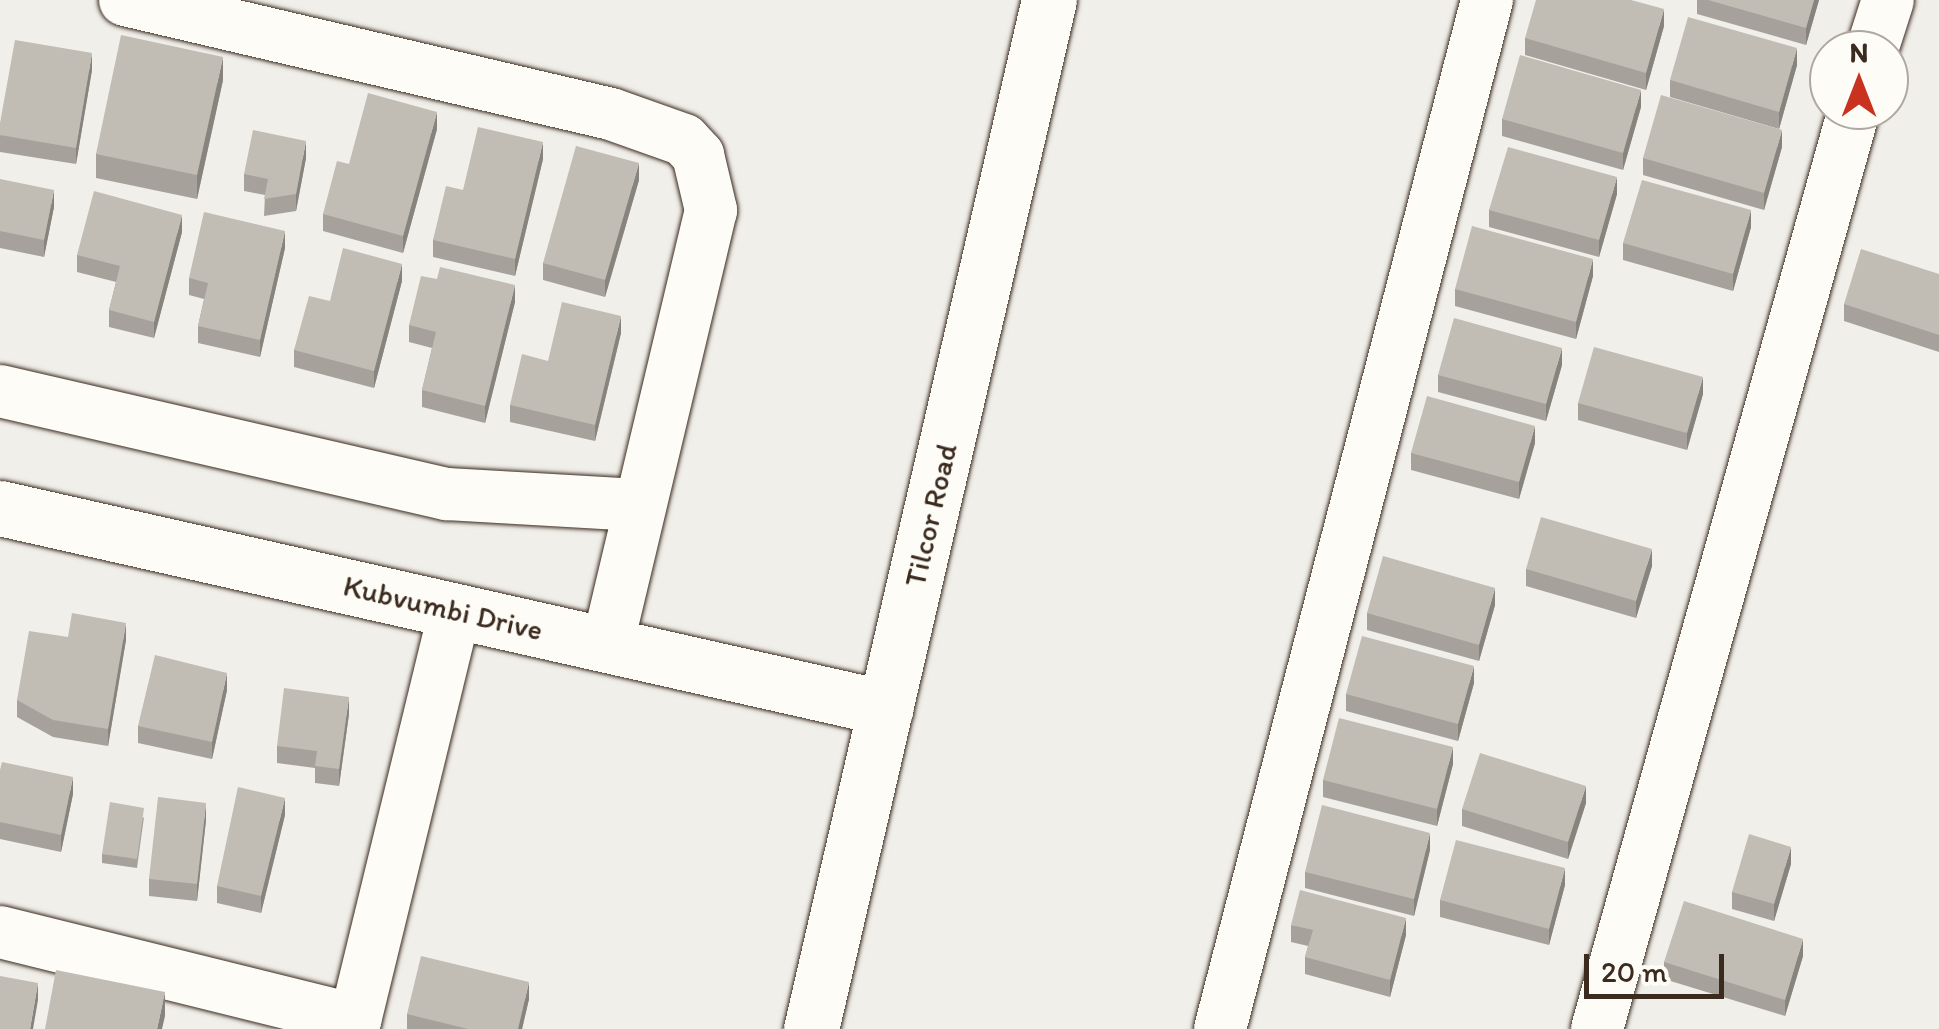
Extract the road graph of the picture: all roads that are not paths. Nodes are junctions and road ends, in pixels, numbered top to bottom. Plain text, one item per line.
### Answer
1 (125, 0) edge
2 (1049, 0) edge
3 (1487, 0) edge
4 (1888, 0) edge
5 (1878, 30) edge
6 (1848, 130) edge
7 (0, 391) edge
8 (638, 506) junction
9 (0, 508) edge
10 (455, 610) junction
11 (607, 646) junction
12 (886, 708) junction
13 (0, 932) edge
14 (354, 1025) edge
15 (812, 1029) edge
16 (1220, 1029) edge
17 (1597, 1029) edge

1 - 8 street
2 - 12 street, Tilcor Road
3 - 16 street
4 - 5 street
6 - 17 street
7 - 8 street
8 - 11 street
9 - 10 street, Kubvumbi Drive
10 - 11 street, Kubvumbi Drive
10 - 14 street
11 - 12 street, Kubvumbi Drive
12 - 15 street, Tilcor Road
13 - 14 street

